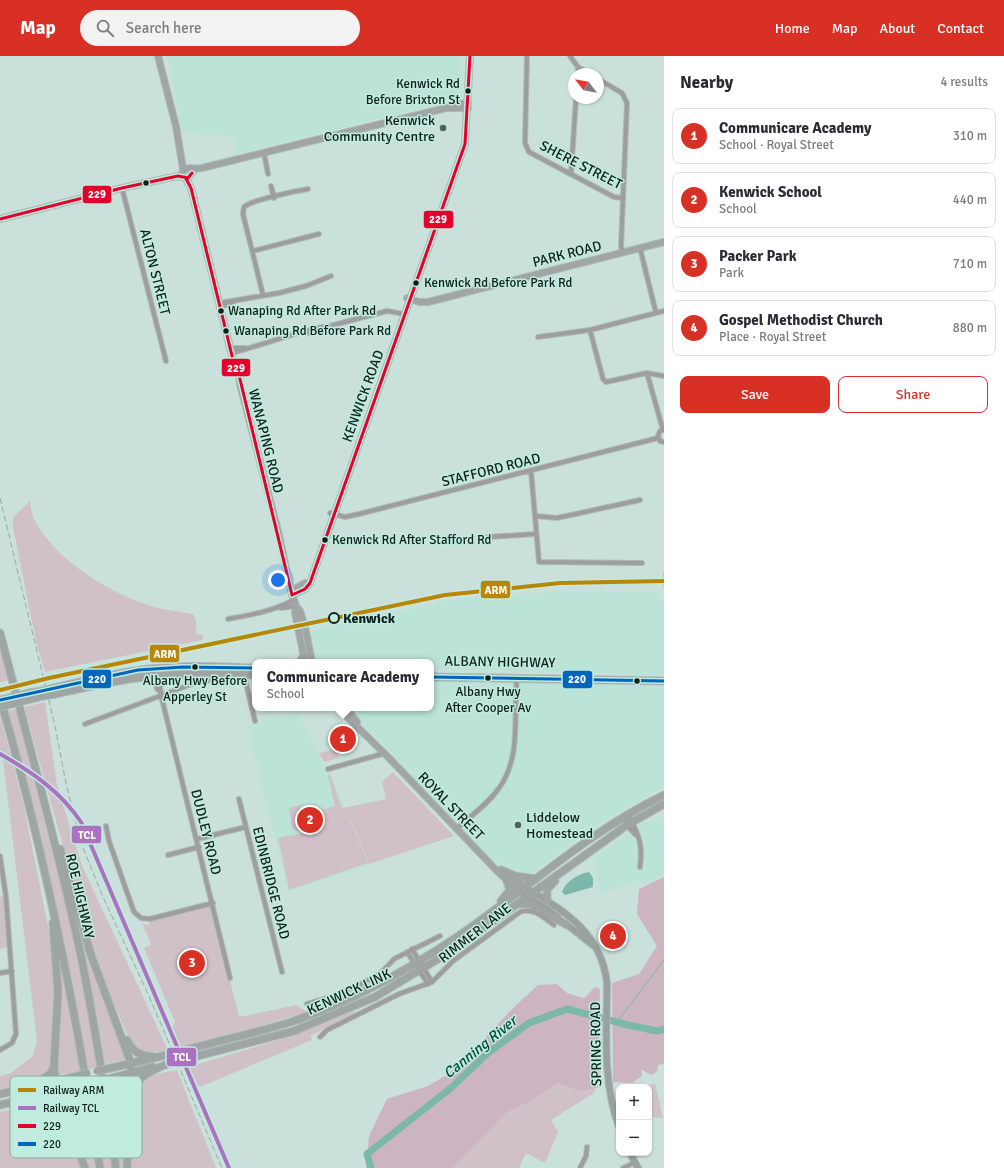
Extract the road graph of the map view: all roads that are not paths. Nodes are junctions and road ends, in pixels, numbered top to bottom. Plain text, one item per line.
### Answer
1 (158, 56) edge
2 (466, 56) edge
3 (470, 56) edge
4 (528, 56) edge
5 (570, 56) edge
6 (578, 67) edge
7 (604, 82) edge
8 (576, 104) edge
9 (466, 106) junction
10 (264, 153) junction
11 (187, 173) junction
12 (268, 174) dead end
13 (571, 174) junction
14 (271, 186) dead end
15 (122, 188) junction
16 (308, 189) dead end
17 (274, 198) junction
18 (623, 198) junction
19 (0, 219) edge
20 (319, 234) dead end
21 (664, 242) edge
22 (640, 248) junction
23 (253, 251) junction
24 (622, 252) junction
25 (331, 276) dead end
26 (263, 295) junction
27 (408, 299) junction
28 (220, 305) junction
29 (664, 310) edge
30 (656, 312) junction
31 (402, 316) junction
32 (590, 330) junction
33 (538, 337) dead end
34 (231, 350) junction
35 (166, 361) dead end
36 (647, 373) junction
37 (664, 376) edge
38 (664, 430) edge
39 (658, 438) junction
40 (664, 442) edge
41 (532, 471) junction
42 (640, 500) dead end
43 (332, 514) junction
44 (536, 516) junction
45 (536, 534) junction
46 (488, 537) dead end
47 (642, 563) dead end
48 (293, 598) junction
49 (228, 620) dead end
50 (299, 632) junction
51 (0, 633) edge
52 (307, 636) junction
53 (301, 644) junction
54 (304, 659) edge
55 (311, 659) edge
56 (167, 668) junction
57 (252, 668) edge
58 (139, 670) junction
59 (156, 675) junction
60 (244, 675) junction
61 (434, 675) edge
62 (252, 676) edge
63 (517, 677) junction
64 (664, 678) edge
65 (234, 679) dead end
66 (664, 682) edge
67 (55, 691) junction
68 (161, 693) junction
69 (30, 696) junction
70 (0, 699) edge
71 (0, 706) edge
72 (252, 708) edge
73 (253, 711) edge
74 (341, 711) edge
75 (349, 711) edge
76 (255, 721) dead end
77 (85, 724) dead end
78 (382, 754) junction
79 (390, 759) junction
80 (328, 768) dead end
81 (664, 795) edge
82 (240, 799) dead end
83 (664, 804) edge
84 (46, 807) junction
85 (626, 816) junction
86 (630, 823) junction
87 (106, 826) dead end
88 (246, 827) junction
89 (456, 829) junction
90 (197, 839) junction
91 (199, 847) junction
92 (168, 855) dead end
93 (0, 856) edge
94 (582, 857) junction
95 (640, 867) dead end
96 (499, 870) junction
97 (2, 877) edge
98 (536, 879) junction
99 (507, 881) junction
100 (523, 889) junction
101 (49, 891) junction
102 (530, 894) junction
103 (547, 901) junction
104 (213, 903) junction
105 (516, 904) junction
106 (479, 921) junction
107 (554, 925) dead end
108 (567, 925) junction
109 (440, 936) dead end
110 (596, 948) junction
111 (412, 949) junction
112 (407, 952) junction
113 (417, 962) junction
114 (422, 970) junction
115 (12, 971) junction
116 (282, 972) dead end
117 (0, 973) edge
118 (230, 978) dead end
119 (430, 983) junction
120 (607, 983) joint
121 (307, 1004) dead end
122 (113, 1010) junction
123 (320, 1037) dead end
124 (0, 1050) edge
125 (155, 1057) junction
126 (131, 1063) junction
127 (171, 1063) junction
128 (54, 1067) junction
129 (132, 1073) junction
130 (47, 1076) edge
131 (55, 1076) edge
132 (78, 1076) edge
133 (86, 1076) edge
134 (103, 1076) edge
135 (120, 1076) edge
136 (132, 1076) edge
137 (142, 1078) edge
138 (10, 1092) edge
139 (0, 1094) edge
140 (10, 1103) edge
141 (0, 1105) edge
142 (617, 1120) edge
143 (587, 1147) dead end
144 (631, 1156) edge
145 (81, 1158) edge
146 (98, 1158) edge
147 (115, 1158) edge
148 (128, 1158) edge
149 (636, 1166) edge
150 (85, 1168) edge
151 (100, 1168) edge
152 (116, 1168) edge
153 (127, 1168) edge
154 (580, 1168) edge
155 (623, 1168) edge

1 - 11 main road, WANAPING ROAD
2 - 9 main road, KENWICK ROAD
3 - 9 main road, KENWICK ROAD
4 - 13 street, SHERE STREET
5 - 6 street
7 - 18 street
8 - 13 street
9 - 10 main road
9 - 27 main road, KENWICK ROAD
10 - 11 main road
10 - 12 street
11 - 15 main road
11 - 28 main road, WANAPING ROAD
13 - 18 street, SHERE STREET
14 - 17 street
15 - 19 main road
15 - 35 street, ALTON STREET
16 - 17 street
17 - 23 street
18 - 24 street
20 - 23 street
21 - 22 main road, PARK ROAD
22 - 24 main road, PARK ROAD
22 - 30 street
23 - 26 street
24 - 27 main road, PARK ROAD
25 - 26 street
26 - 28 street
27 - 31 main road, KENWICK ROAD
28 - 34 main road, WANAPING ROAD
29 - 30 street
30 - 32 street
31 - 34 street
31 - 43 main road, KENWICK ROAD
32 - 33 street
32 - 36 street
34 - 48 main road, WANAPING ROAD
36 - 37 street
36 - 38 street
38 - 39 street
39 - 40 street
39 - 41 street, STAFFORD ROAD
41 - 43 street, STAFFORD ROAD
41 - 44 street
42 - 44 street
43 - 48 main road, KENWICK ROAD
44 - 45 street
45 - 46 street
45 - 47 street
48 - 49 street
48 - 50 main road, WANAPING ROAD
48 - 52 main road, WANAPING ROAD
50 - 52 main road
50 - 53 main road, WANAPING ROAD
51 - 84 highway, ROE HIGHWAY
52 - 53 main road
52 - 55 main road, WANAPING ROAD
53 - 54 main road, WANAPING ROAD
56 - 57 highway
56 - 58 highway
56 - 59 street
58 - 59 street
58 - 67 highway
59 - 60 highway
59 - 67 highway
59 - 68 street, DUDLEY ROAD
60 - 62 highway
60 - 72 street
61 - 63 highway, ALBANY HIGHWAY
63 - 64 highway, ALBANY HIGHWAY
63 - 66 highway, ALBANY HIGHWAY
63 - 89 street
65 - 68 street
67 - 69 highway, bridge
68 - 77 street
68 - 90 street, DUDLEY ROAD
69 - 70 highway, bridge
69 - 71 highway, bridge
70 - 101 highway, ROE HIGHWAY
73 - 76 street
74 - 78 main road, ROYAL STREET
75 - 79 main road, ROYAL STREET
78 - 79 main road, ROYAL STREET
78 - 80 street
79 - 89 main road, ROYAL STREET
81 - 85 highway, KENWICK LINK
82 - 88 street, EDINBRIDGE ROAD
83 - 86 highway, KENWICK LINK
84 - 122 highway
84 - 134 highway, ROE HIGHWAY
85 - 86 street
85 - 98 highway, KENWICK LINK
86 - 94 highway, KENWICK LINK
86 - 95 street
87 - 104 street
88 - 90 street
88 - 116 street, EDINBRIDGE ROAD
89 - 96 main road, ROYAL STREET
90 - 91 street, DUDLEY ROAD
91 - 92 street
91 - 104 street, DUDLEY ROAD
93 - 97 street
94 - 102 highway, KENWICK LINK
94 - 103 highway
96 - 98 highway
96 - 99 main road, ROYAL STREET
96 - 100 main road, ROYAL STREET
97 - 115 street
98 - 100 highway, KENWICK LINK
99 - 100 main road, ROYAL STREET
99 - 106 highway
100 - 102 main road, ROYAL STREET
100 - 106 highway, KENWICK LINK
101 - 128 highway
101 - 133 highway, ROE HIGHWAY
102 - 103 main road, ROYAL STREET
102 - 105 highway, KENWICK LINK
102 - 108 main road, ROYAL STREET
103 - 110 main road, ROYAL STREET
104 - 118 street, DUDLEY ROAD
105 - 108 highway
105 - 114 highway, KENWICK LINK
106 - 113 highway, KENWICK LINK
107 - 119 street, RIMMER LANE
108 - 110 main road, ROYAL STREET
109 - 111 street
110 - 120 main road, ROYAL STREET
111 - 112 street
111 - 113 street
112 - 113 street
112 - 121 street
113 - 114 street
113 - 125 highway, KENWICK LINK, bridge
114 - 119 street
114 - 127 highway, KENWICK LINK, bridge
115 - 117 street
115 - 124 street
119 - 123 street, RIMMER LANE
120 - 142 main road, SPRING ROAD
122 - 125 highway
122 - 126 highway
125 - 126 highway, KENWICK LINK
126 - 129 highway
126 - 132 highway, KENWICK LINK, bridge
127 - 129 highway, KENWICK LINK
127 - 137 highway
128 - 130 highway
128 - 131 highway
129 - 135 highway, KENWICK LINK, bridge
129 - 136 highway
138 - 139 highway, KENWICK LINK
140 - 141 highway, KENWICK LINK
143 - 154 street
144 - 149 main road
145 - 150 highway
146 - 151 highway, ROE HIGHWAY
147 - 152 highway, ROE HIGHWAY
148 - 153 highway
149 - 155 street

